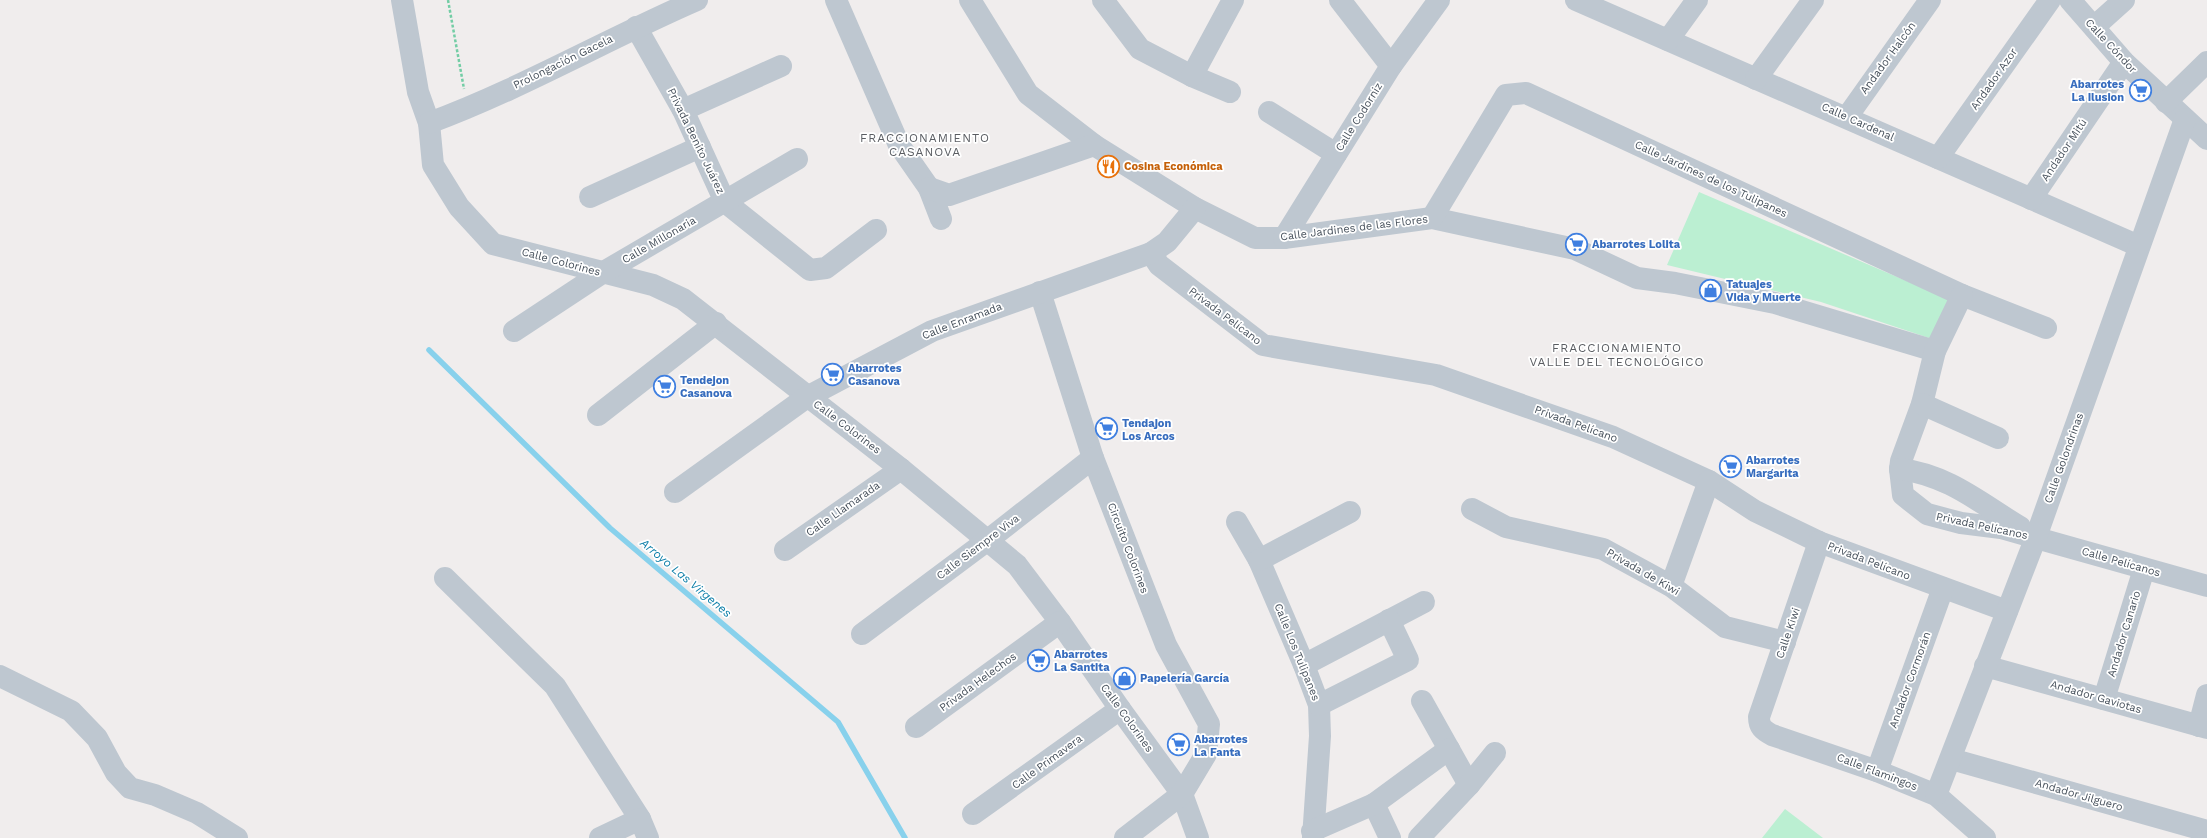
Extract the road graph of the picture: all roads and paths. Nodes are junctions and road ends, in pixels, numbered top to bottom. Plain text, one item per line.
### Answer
1 (402, 0) edge
2 (448, 0) edge
3 (697, 0) edge
4 (836, 0) edge
5 (970, 0) edge
6 (1103, 0) edge
7 (1233, 0) edge
8 (1340, 0) edge
9 (1439, 0) edge
10 (1576, 0) edge
11 (1697, 0) edge
12 (1813, 0) edge
13 (1930, 0) edge
14 (2050, 0) edge
15 (2070, 0) edge
16 (2124, 0) edge
17 (661, 7) edge
18 (636, 27) junction
19 (2094, 27) junction
20 (1668, 40) junction
21 (2124, 62) junction
22 (2207, 62) edge
23 (781, 66) dead end
24 (1391, 66) junction
25 (1192, 76) junction
26 (1756, 79) junction
27 (1230, 92) dead end
28 (2166, 102) junction
29 (468, 109) junction
30 (683, 110) junction
31 (1268, 112) dead end
32 (1847, 117) junction
33 (2185, 119) junction
34 (429, 123) junction
35 (2207, 140) edge
36 (1094, 145) junction
37 (700, 147) junction
38 (1336, 154) junction
39 (1938, 158) junction
40 (797, 159) dead end
41 (929, 188) junction
42 (590, 196) dead end
43 (2031, 199) junction
44 (725, 202) junction
45 (1195, 208) junction
46 (1432, 218) junction
47 (941, 219) dead end
48 (876, 230) dead end
49 (1284, 238) junction
50 (2139, 246) junction
51 (1151, 253) junction
52 (602, 273) junction
53 (1040, 292) junction
54 (1962, 295) junction
55 (716, 323) junction
56 (2046, 328) dead end
57 (514, 331) dead end
58 (1935, 351) junction
59 (807, 397) junction
60 (1922, 404) junction
61 (598, 415) dead end
62 (1998, 438) dead end
63 (1093, 458) junction
64 (901, 469) junction
65 (1900, 470) junction
66 (1709, 481) junction
67 (676, 492) dead end
68 (1472, 509) dead end
69 (1350, 512) dead end
70 (1237, 522) dead end
71 (2036, 537) junction
72 (988, 540) junction
73 (1819, 542) junction
74 (785, 550) dead end
75 (1259, 560) junction
76 (2144, 569) junction
77 (445, 578) dead end
78 (1672, 586) junction
79 (2207, 586) edge
80 (1943, 588) junction
81 (1424, 602) dead end
82 (2007, 611) junction
83 (1389, 620) junction
84 (1060, 622) junction
85 (862, 634) dead end
86 (1785, 642) junction
87 (1304, 665) junction
88 (1985, 666) junction
89 (0, 676) edge
90 (2207, 695) edge
91 (2104, 699) junction
92 (1422, 701) dead end
93 (1319, 705) junction
94 (1120, 709) junction
95 (1759, 724) joint
96 (916, 727) dead end
97 (2203, 727) edge
98 (1449, 749) junction
99 (1495, 753) dead end
100 (1951, 759) junction
101 (1877, 771) junction
102 (1469, 785) junction
103 (1182, 794) junction
104 (1936, 795) junction
105 (1374, 804) junction
106 (974, 814) dead end
107 (644, 829) edge
108 (2207, 831) edge
109 (1313, 834) edge
110 (237, 838) edge
111 (600, 838) edge
112 (1125, 838) edge
113 (1198, 838) edge
114 (1390, 838) edge
115 (1420, 838) edge
116 (1985, 838) edge

1 - 34 street, Calle Colorines
2 - 29 path
3 - 17 street, Prolongación Gacela
4 - 41 street
5 - 36 street, Calle Jardines de las Flores
6 - 25 street
7 - 25 street
8 - 24 street
9 - 24 street, Calle Codorniz
10 - 20 street, Calle Cardenal
11 - 20 street
12 - 26 street
13 - 32 street, Andador Halcón
14 - 39 street, Andador Azor
15 - 19 street, Calle Cóndor
16 - 19 street
17 - 18 street, Prolongación Gacela
18 - 29 street, Prolongación Gacela
18 - 30 street, Privada Benito Juárez
19 - 21 street, Calle Cóndor
20 - 26 street, Calle Cardenal
21 - 28 street, Calle Cóndor
21 - 43 street, Andador Mitú
22 - 28 street
23 - 30 street
24 - 38 street, Calle Codorniz
25 - 27 street
26 - 32 street, Calle Cardenal
28 - 33 street, Calle Cóndor
29 - 34 street, Prolongación Gacela
30 - 37 street, Privada Benito Juárez
31 - 38 street
32 - 39 street, Calle Cardenal
33 - 35 street, Calle Cóndor
33 - 50 street, Calle Golondrinas
34 - 52 street, Calle Colorines
36 - 41 street
36 - 45 street, Calle Jardines de las Flores
37 - 42 street
37 - 44 street, Privada Benito Juárez
38 - 49 street, Calle Codorniz
39 - 43 street, Calle Cardenal
40 - 44 street, Calle Millonaria
41 - 47 street
43 - 50 street, Calle Cardenal
44 - 48 street, Privada Benito Juárez
44 - 52 street, Calle Millonaria
45 - 49 street, Calle Jardines de las Flores
45 - 51 street, Calle Enramada
46 - 49 street, Calle Jardines de las Flores
46 - 54 street, Calle Jardines de los Tulipanes
46 - 58 street, Calle Jardines de las Flores
50 - 71 street, Calle Golondrinas
51 - 53 street, Calle Enramada
51 - 66 street, Privada Pelícano
52 - 55 street, Calle Colorines
52 - 57 street, Calle Millonaria
53 - 59 street, Calle Enramada
53 - 63 street, Circuito Colorines
54 - 56 street, Calle Jardines de los Tulipanes
54 - 58 street
55 - 59 street, Calle Colorines
55 - 61 street
58 - 60 street
59 - 64 street, Calle Colorines
59 - 67 street, Calle Enramada
60 - 62 street
60 - 65 street
63 - 72 street, Calle Siempre Viva
63 - 103 street, Circuito Colorines
64 - 72 street, Calle Colorines
64 - 74 street, Calle Llamarada
65 - 71 street, Privada Pelícanos
65 - 71 street, Privada Pelícanos
66 - 73 street, Privada Pelícano
66 - 78 street
68 - 78 street, Privada de Kiwi
69 - 75 street
70 - 75 street, Calle Los Tulipanes
71 - 76 street, Calle Pelícanos
71 - 82 street, Calle Golondrinas
72 - 84 street, Calle Colorines
72 - 85 street, Calle Siempre Viva
73 - 80 street, Privada Pelícano
73 - 86 street, Calle Kiwi
75 - 87 street, Calle Los Tulipanes
76 - 79 street, Calle Pelícanos
76 - 91 street, Andador Canario
77 - 107 street
78 - 86 street, Privada de Kiwi
80 - 82 street, Privada Pelícano
80 - 101 street, Andador Cormorán
81 - 83 street
82 - 88 street, Calle Golondrinas
83 - 87 street
83 - 93 street
84 - 94 street, Calle Colorines
84 - 96 street, Privada Helechos
86 - 95 street, Calle Kiwi
87 - 93 street, Calle Los Tulipanes
88 - 91 street, Andador Gaviotas
88 - 100 street, Calle Golondrinas
89 - 110 street
90 - 97 street
91 - 97 street, Andador Gaviotas
92 - 98 street
93 - 109 street, Calle Los Tulipanes
94 - 103 street, Calle Colorines
94 - 106 street, Calle Primavera
95 - 101 street, Calle Flamingos
98 - 102 street
98 - 105 street
99 - 102 street
100 - 104 street, Calle Golondrinas
100 - 108 street, Andador Jilguero
101 - 104 street, Calle Flamingos
102 - 115 street
103 - 112 street
103 - 113 street, Calle Colorines
104 - 116 street, Calle Flamingos
105 - 109 street
105 - 114 street
107 - 111 street

